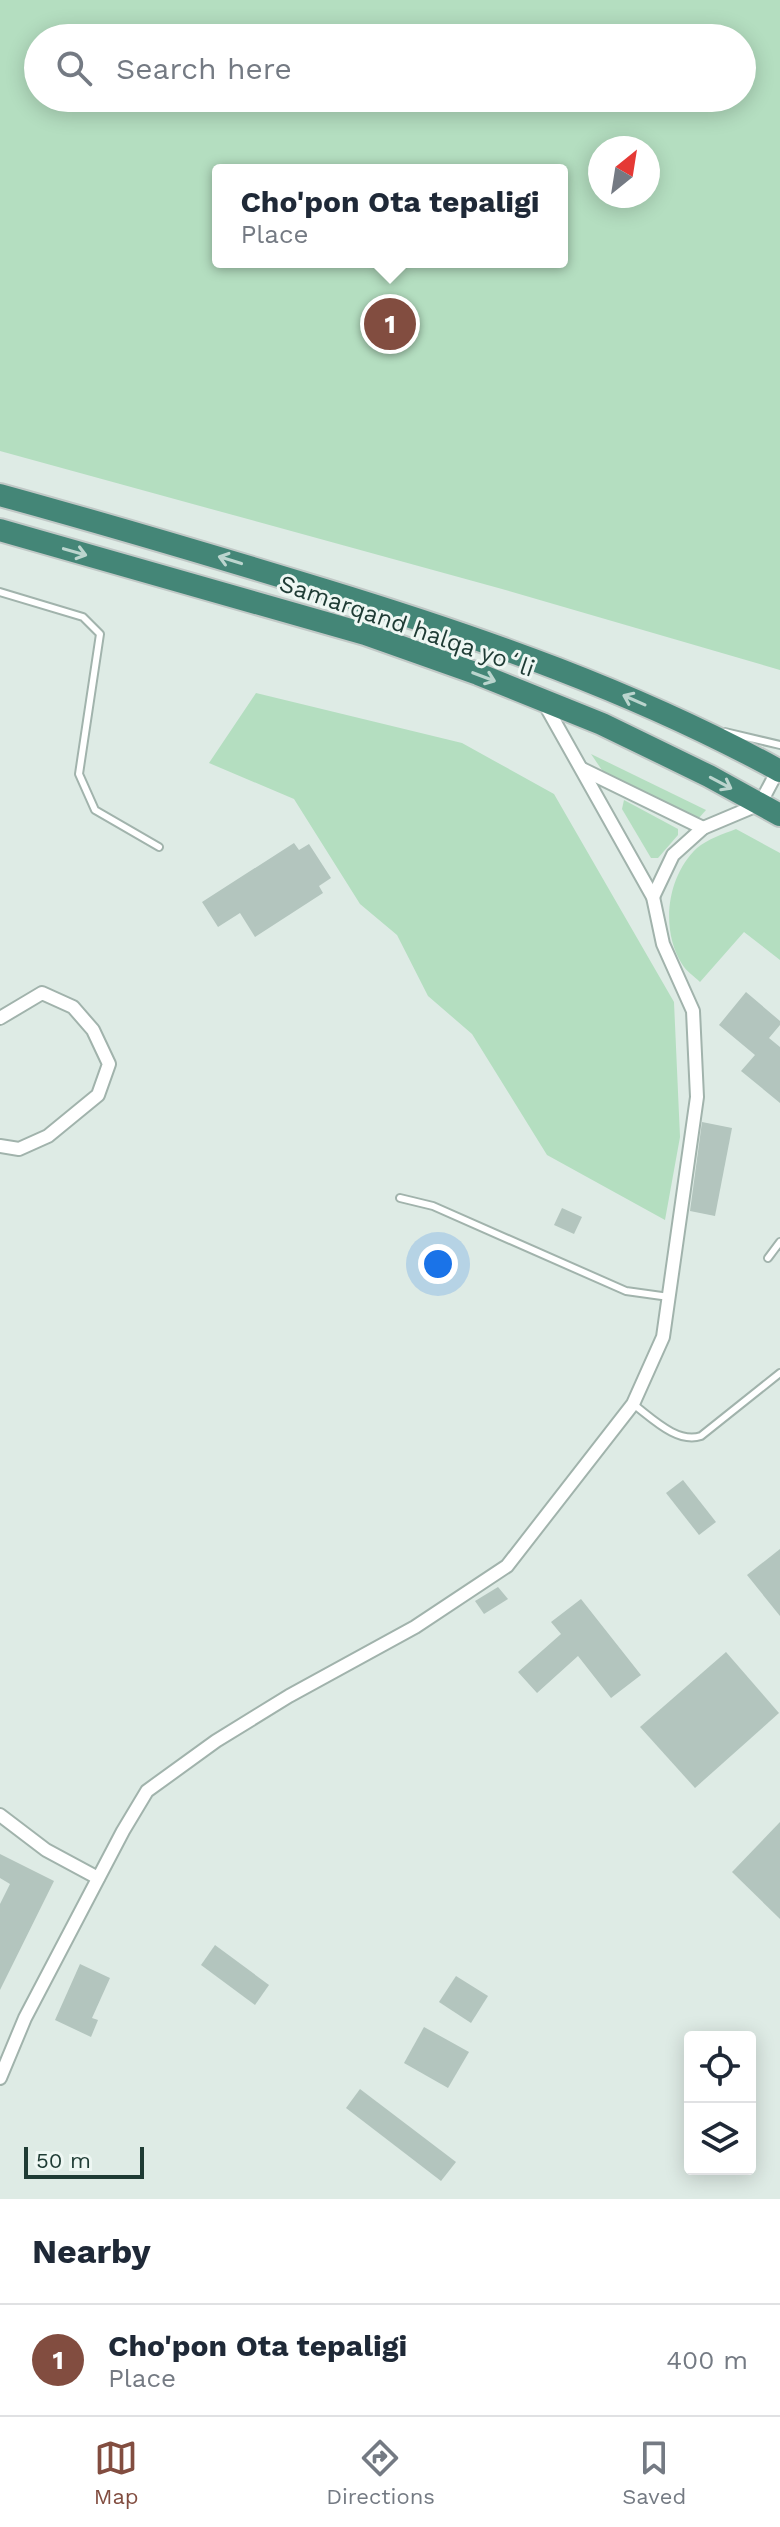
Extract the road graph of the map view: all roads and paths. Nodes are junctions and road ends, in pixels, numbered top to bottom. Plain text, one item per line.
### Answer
1 (0, 495) edge
2 (0, 530) edge
3 (0, 592) edge
4 (542, 699) junction
5 (685, 723) junction
6 (780, 745) edge
7 (582, 769) junction
8 (779, 770) edge
9 (760, 804) junction
10 (780, 815) edge
11 (703, 828) junction
12 (159, 847) dead end
13 (653, 897) junction
14 (0, 1018) edge
15 (0, 1146) edge
16 (400, 1198) dead end
17 (780, 1242) edge
18 (768, 1258) dead end
19 (669, 1297) junction
20 (780, 1373) edge
21 (633, 1404) junction
22 (0, 1815) edge
23 (98, 1878) junction
24 (0, 2078) edge

5 -> 1 highway, Samarqand halqa yoʻli
2 -> 4 highway, Samarqand halqa yoʻli
3 - 12 lane
4 - 7 street
4 -> 9 highway, Samarqand halqa yoʻli
5 - 6 lane
5 - 8 highway, Samarqand halqa yoʻli
7 - 11 street
7 - 13 street
8 - 9 street
9 - 10 highway, Samarqand halqa yoʻli
9 - 11 street
11 - 13 street
13 - 19 street
14 - 15 street
16 - 19 lane
17 - 18 lane
19 - 21 street
20 - 21 lane
21 - 23 street
22 - 23 street
23 - 24 street

